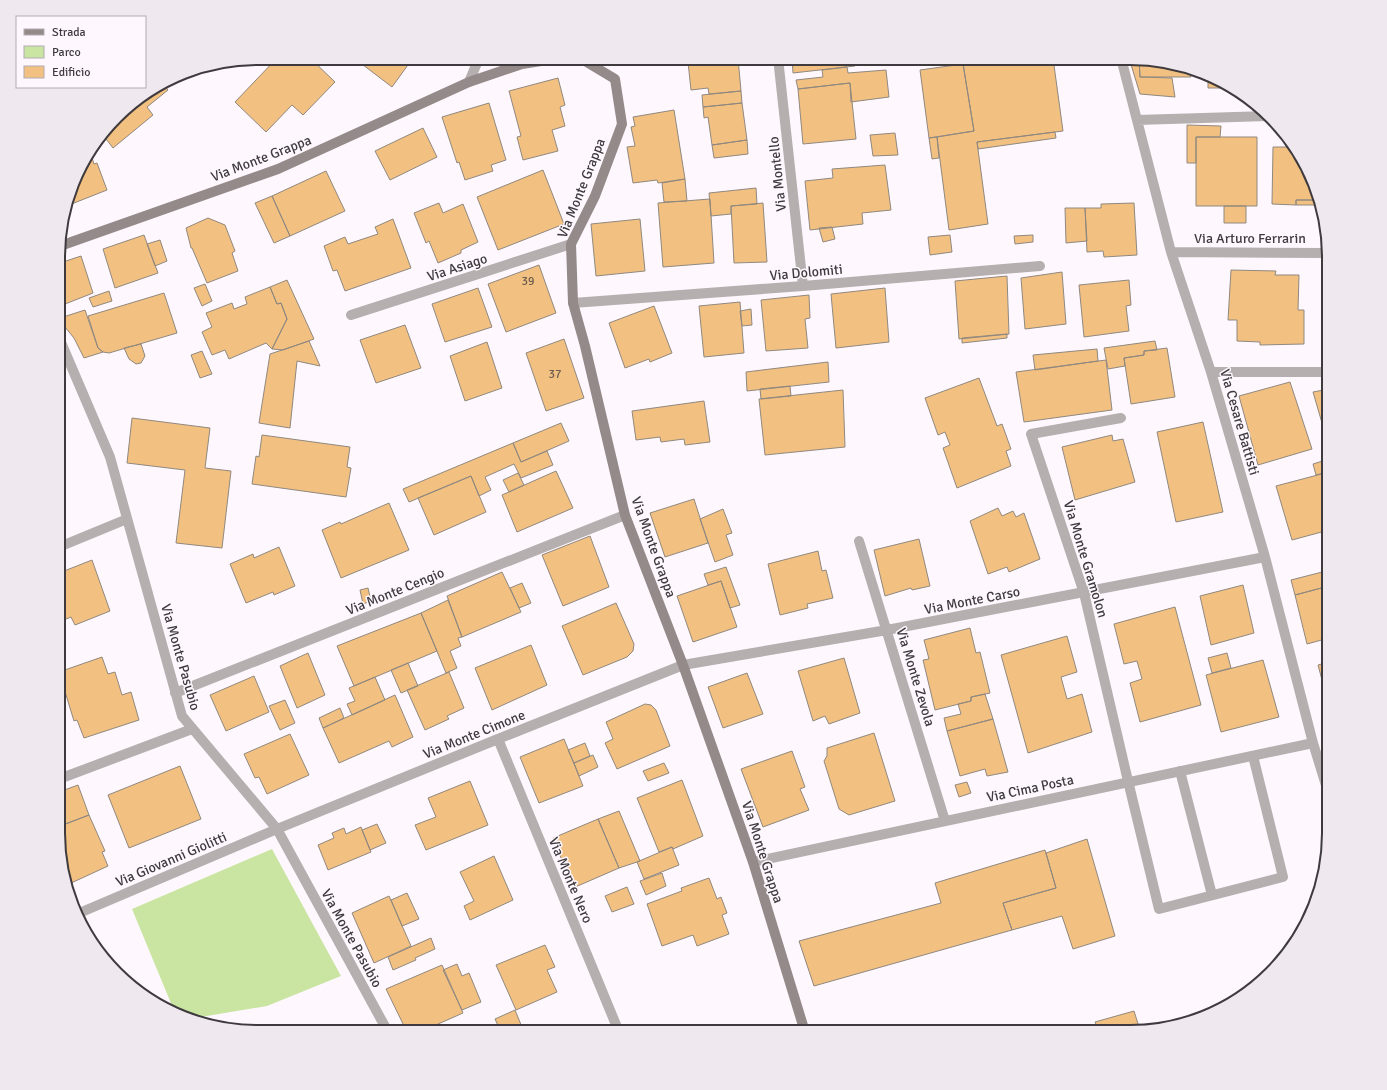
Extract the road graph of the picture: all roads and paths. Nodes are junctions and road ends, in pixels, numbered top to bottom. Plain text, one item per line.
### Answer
1 (476, 65) edge
2 (519, 65) edge
3 (592, 65) edge
4 (779, 65) edge
5 (1122, 65) edge
6 (470, 82) junction
7 (1261, 116) edge
8 (1137, 120) junction
9 (65, 244) edge
10 (571, 244) junction
11 (1170, 252) junction
12 (1322, 252) edge
13 (1040, 266) dead end
14 (803, 286) junction
15 (573, 303) junction
16 (351, 315) dead end
17 (65, 352) edge
18 (1211, 372) junction
19 (1322, 372) edge
20 (1121, 418) dead end
21 (625, 515) junction
22 (127, 519) junction
23 (859, 541) dead end
24 (65, 545) edge
25 (1265, 557) junction
26 (1084, 593) junction
27 (887, 630) junction
28 (683, 665) junction
29 (175, 693) junction
30 (192, 729) junction
31 (498, 739) junction
32 (1313, 743) junction
33 (1253, 756) junction
34 (1180, 771) junction
35 (1322, 772) edge
36 (65, 777) edge
37 (1128, 782) junction
38 (945, 821) junction
39 (277, 829) junction
40 (753, 862) junction
41 (1212, 895) junction
42 (82, 912) edge
43 (384, 1025) edge
44 (616, 1025) edge
45 (803, 1025) edge

1 - 6 street
2 - 6 street, Via Monte Grappa
3 - 10 street, Via Monte Grappa
4 - 14 street, Via Montello
5 - 8 street, Via Cesare Battisti
6 - 9 street, Via Monte Grappa
7 - 8 street
8 - 11 street, Via Cesare Battisti
10 - 15 street, Via Monte Grappa
10 - 16 street, Via Asiago
11 - 12 street, Via Arturo Ferrarin
11 - 18 street, Via Cesare Battisti
13 - 14 street, Via Dolomiti
14 - 15 street, Via Dolomiti
15 - 21 street, Via Monte Grappa
17 - 22 street, Via Monte Pasubio
18 - 19 street
18 - 25 street, Via Cesare Battisti
20 - 26 street, Via Monte Gramolon
21 - 28 street, Via Monte Grappa
21 - 29 street, Via Monte Cengio
22 - 24 street
22 - 29 street, Via Monte Pasubio
23 - 27 street, Via Monte Zevola
25 - 26 street, Via Monte Carso
25 - 32 street, Via Cesare Battisti
26 - 27 street, Via Monte Carso
26 - 37 street, Via Monte Gramolon
27 - 28 street, Via Monte Carso
27 - 38 street, Via Monte Zevola
28 - 31 street, Via Monte Cimone
28 - 40 street, Via Monte Grappa
29 - 30 street, Via Monte Pasubio
30 - 36 street
30 - 39 street, Via Monte Pasubio
31 - 39 street, Via Monte Cimone
31 - 44 street, Via Monte Nero
32 - 33 street, Via Cima Posta
32 - 35 street, Via Cesare Battisti
33 - 34 street, Via Cima Posta
33 - 41 street
34 - 37 street, Via Cima Posta
34 - 41 street
37 - 38 street, Via Cima Posta
37 - 41 street, Via Monte Gramolon
38 - 40 street, Via Cima Posta
39 - 42 street, Via Giovanni Giolitti
39 - 43 street, Via Monte Pasubio
40 - 45 street, Via Monte Grappa

